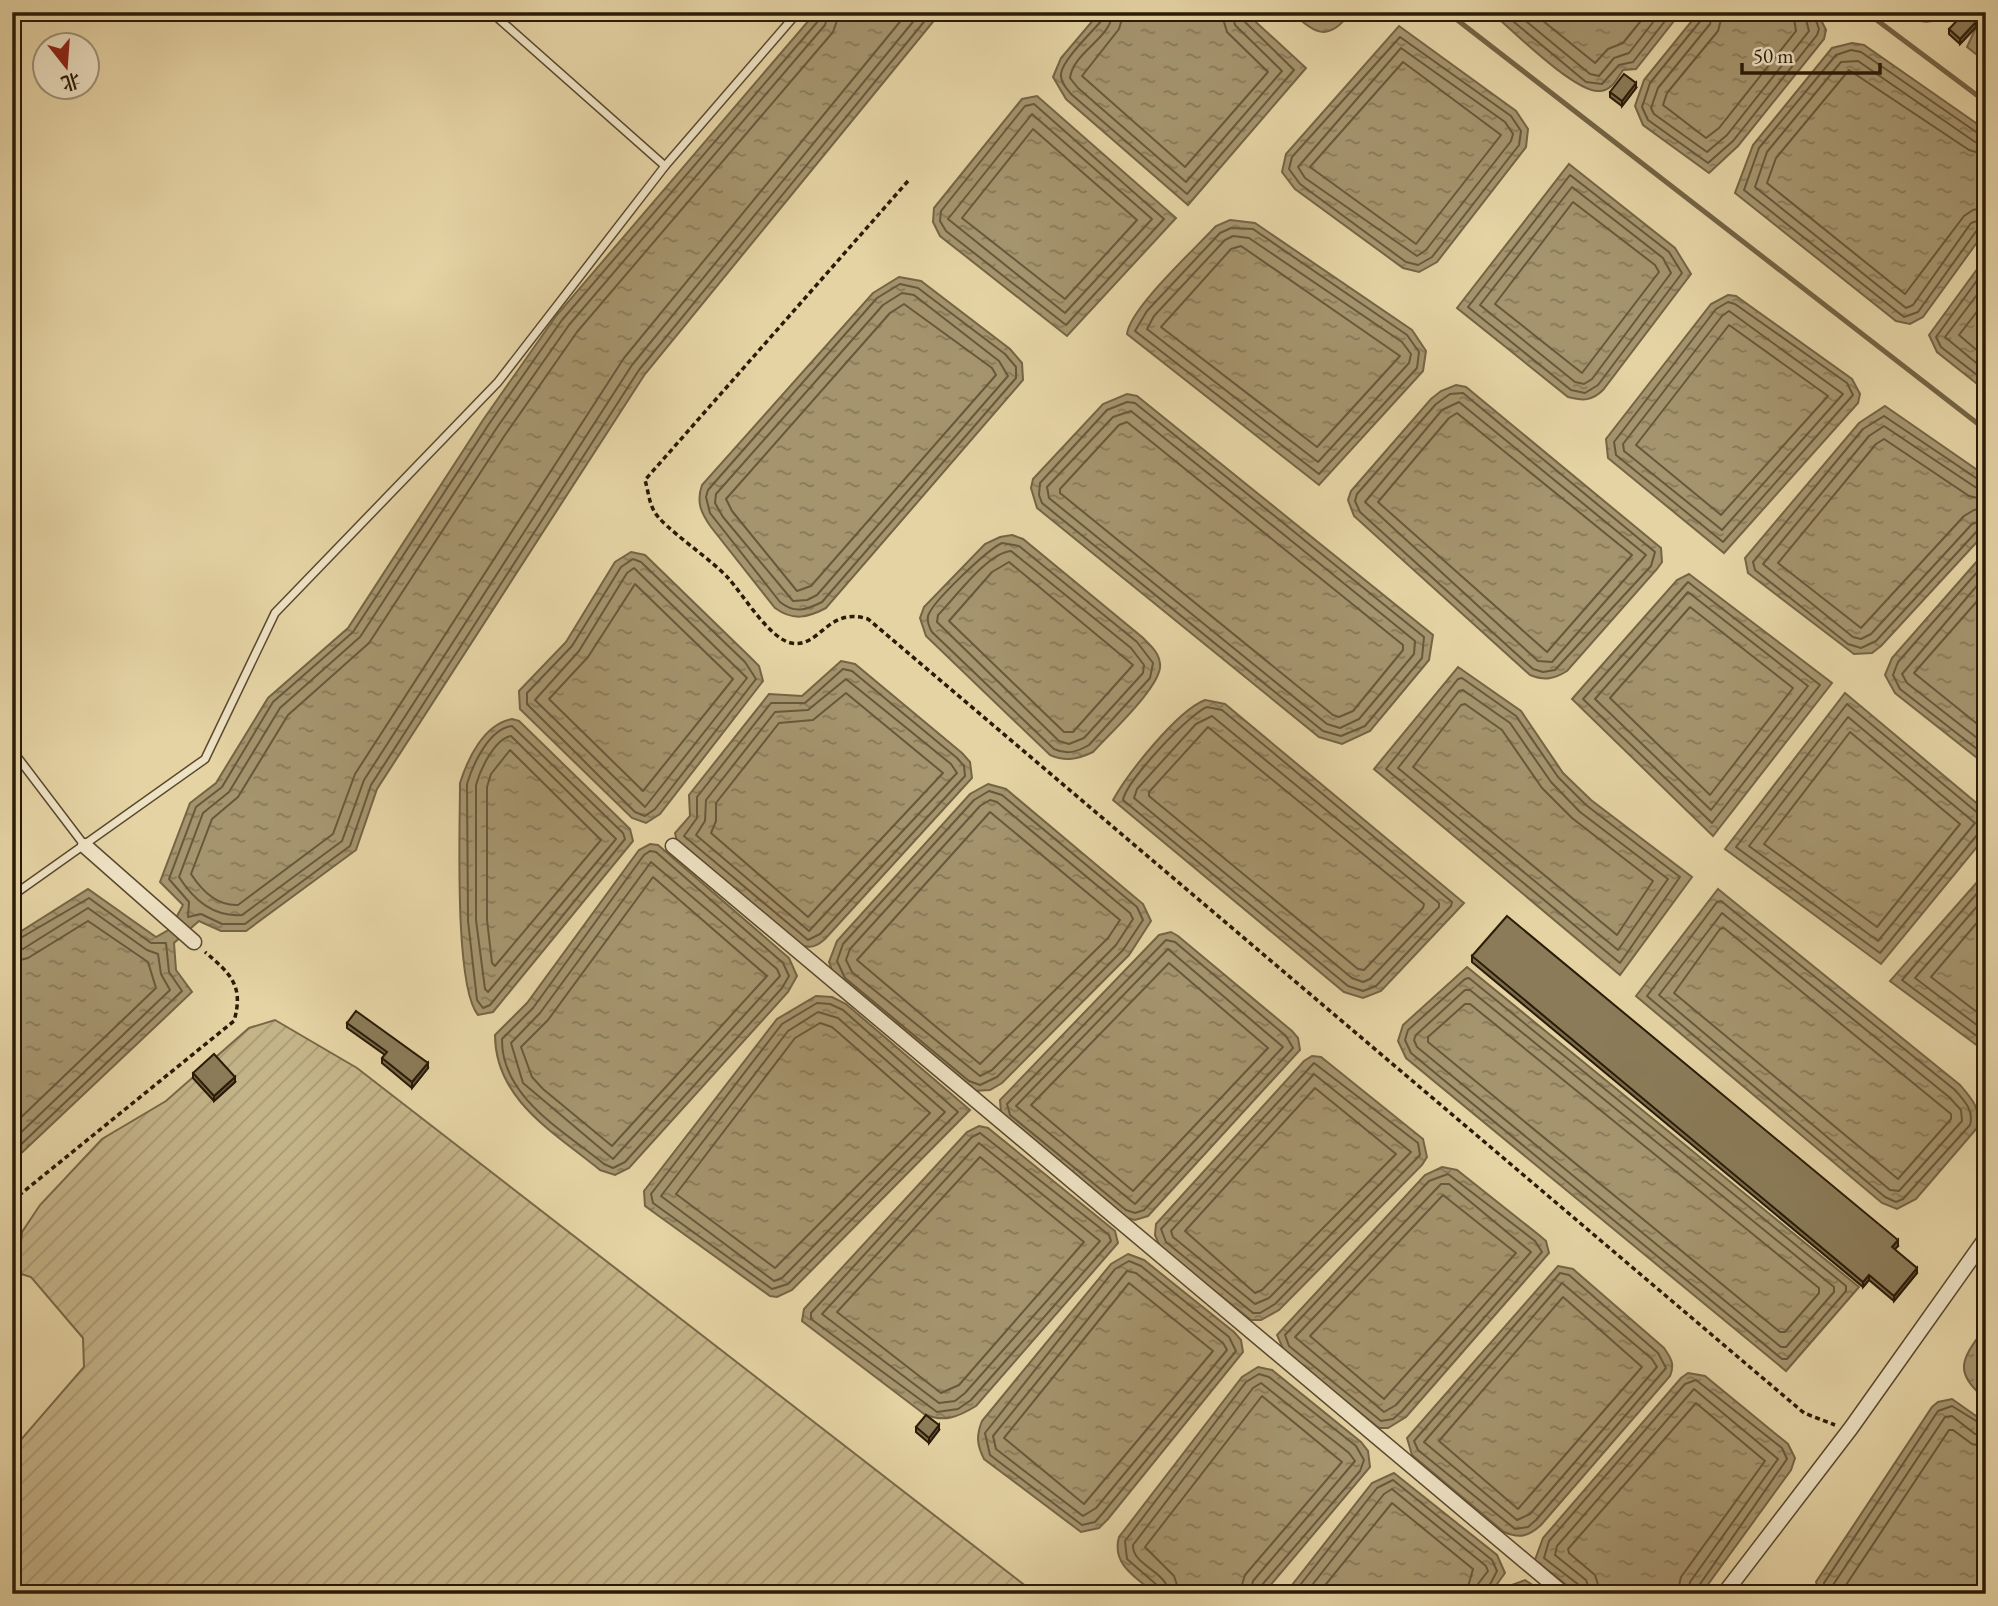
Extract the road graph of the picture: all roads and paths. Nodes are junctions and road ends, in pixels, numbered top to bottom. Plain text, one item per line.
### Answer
1 (491, 12) edge
2 (799, 12) edge
3 (665, 166) junction
4 (908, 181) dead end
5 (12, 750) edge
6 (85, 846) junction
7 (673, 846) dead end
8 (12, 896) edge
9 (194, 942) joint
10 (12, 1201) edge
11 (1986, 1238) edge
12 (1851, 1428) junction
13 (1564, 1594) edge
14 (1724, 1594) edge

1 - 3 lane
2 - 3 lane
3 - 6 lane
4 - 12 path
5 - 6 lane
6 - 8 lane
6 - 9 street
7 - 13 street
9 - 10 path
11 - 12 street
12 - 14 street

